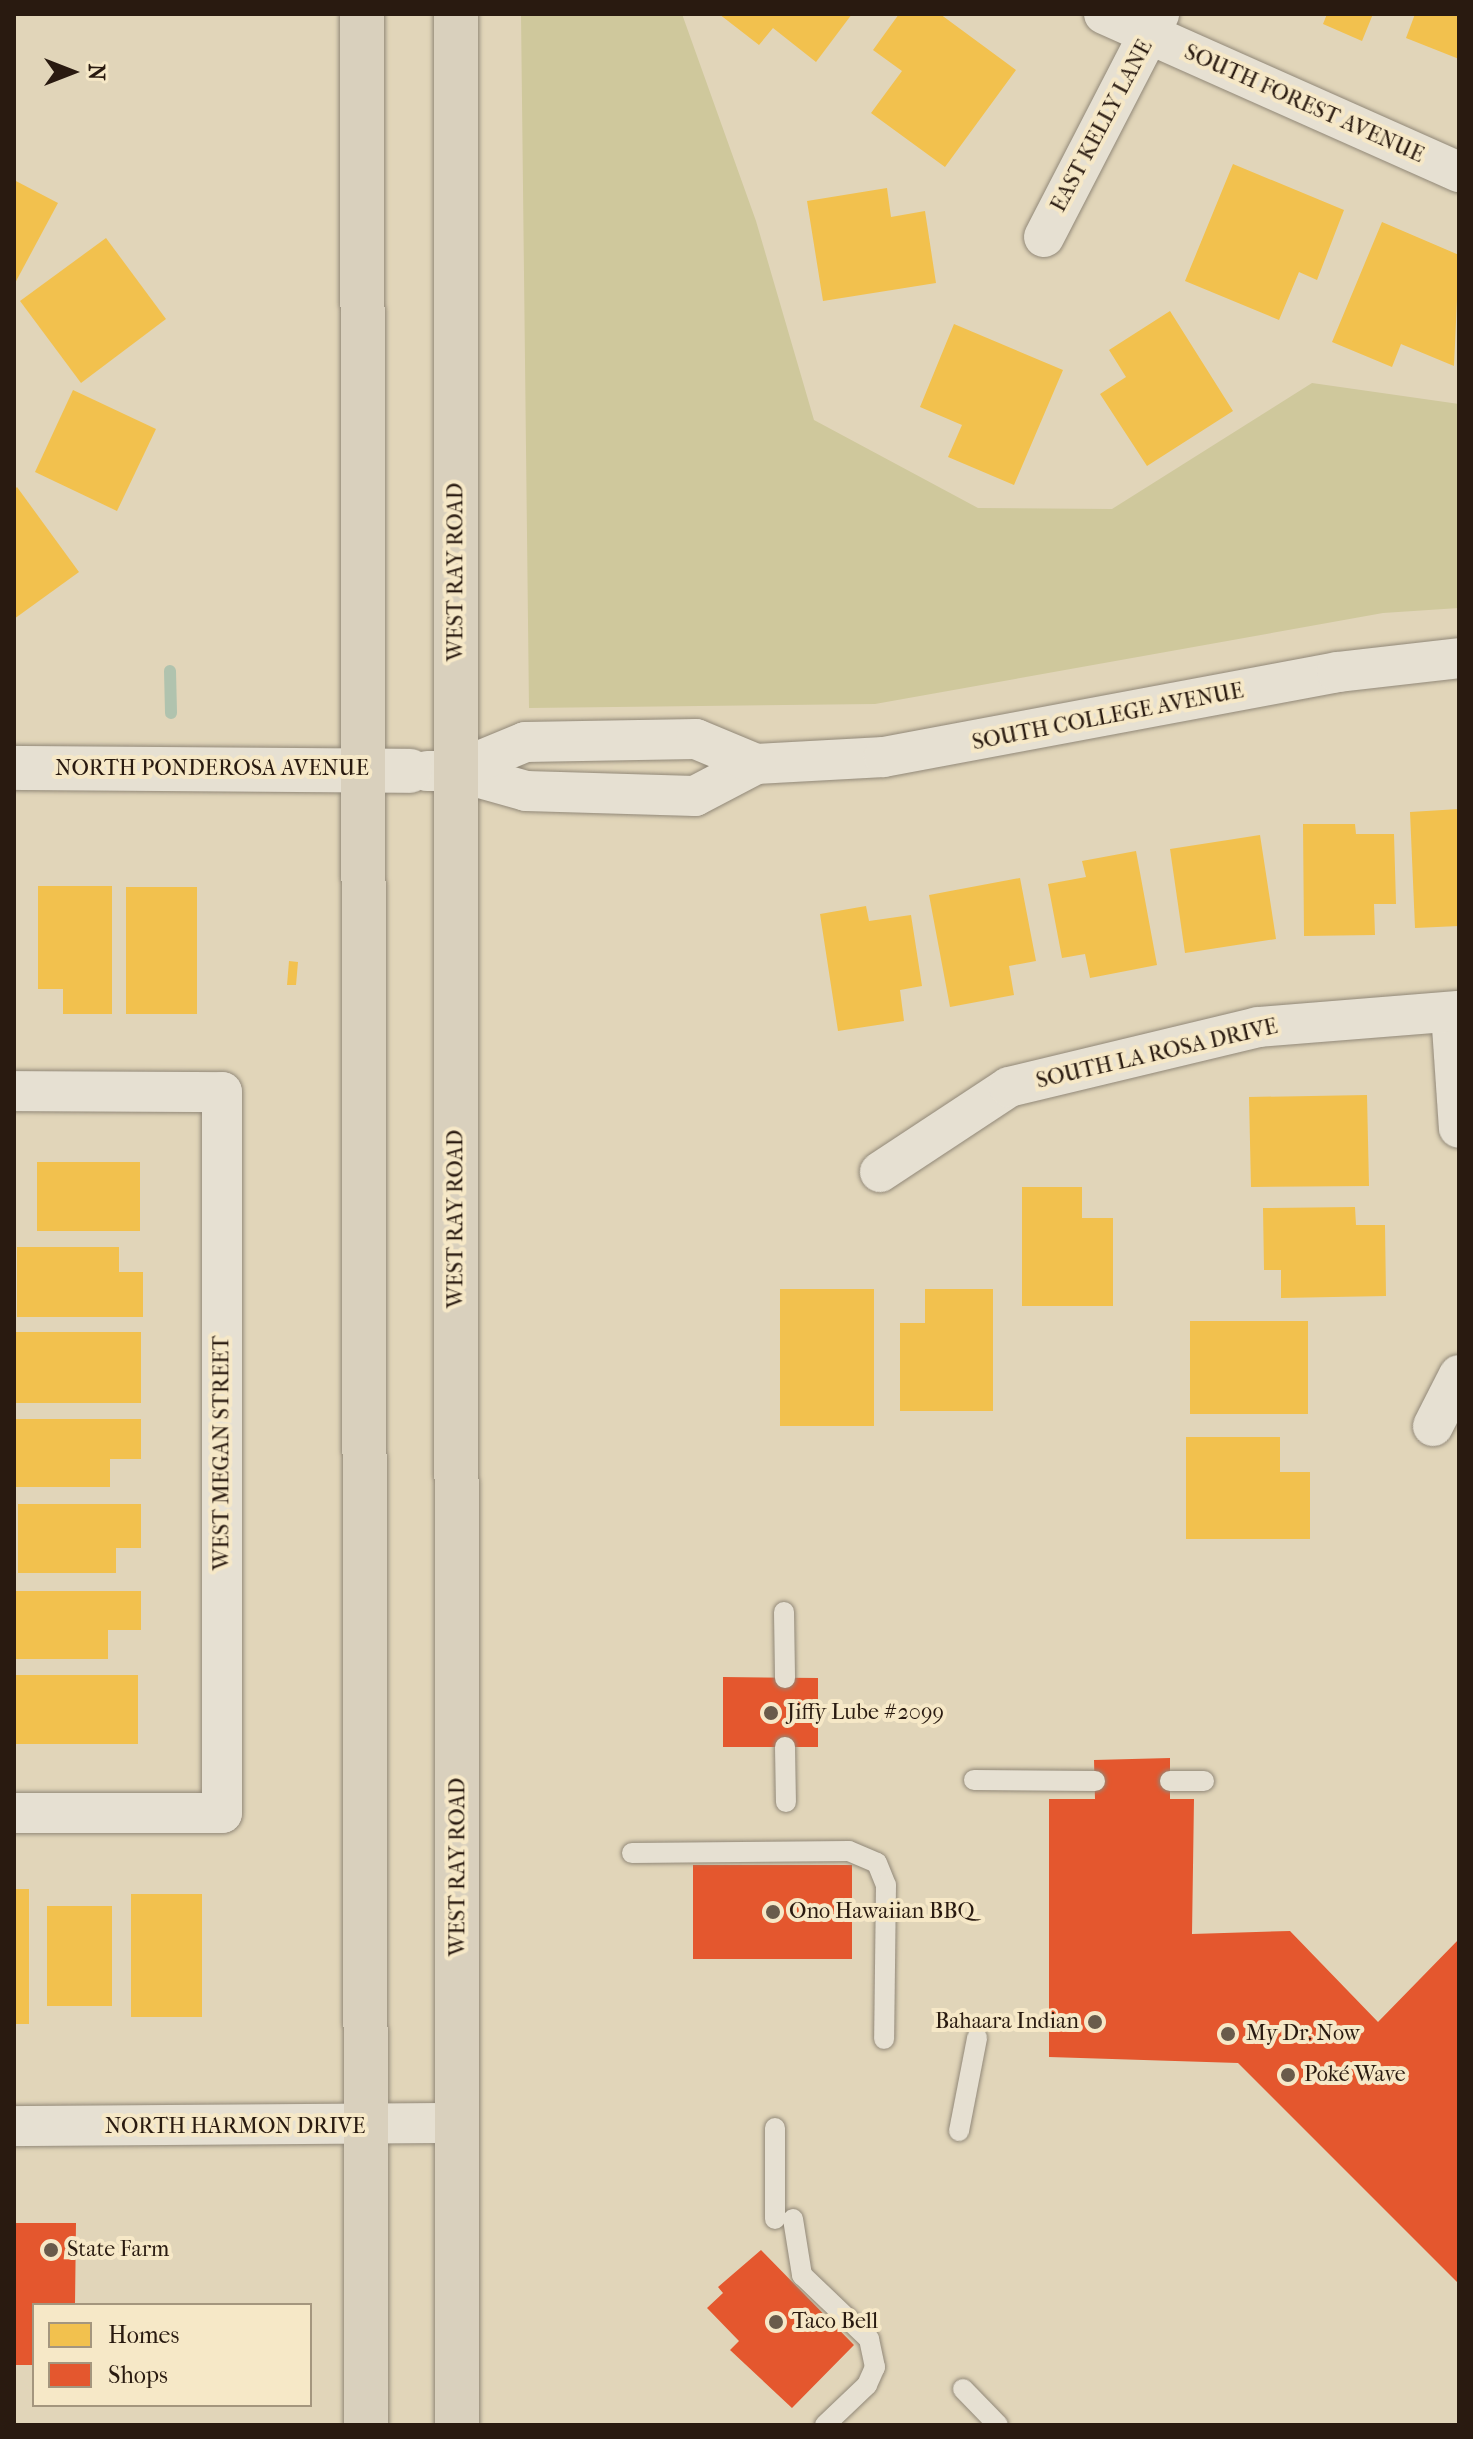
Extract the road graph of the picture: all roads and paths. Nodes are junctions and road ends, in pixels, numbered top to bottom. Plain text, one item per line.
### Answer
1 (362, 14) edge
2 (456, 14) edge
3 (1104, 14) edge
4 (1154, 25) edge
5 (1459, 172) edge
6 (1044, 237) dead end
7 (1459, 658) edge
8 (756, 764) junction
9 (14, 768) edge
10 (363, 770) junction
11 (410, 771) joint
12 (455, 771) junction
13 (1455, 1012) edge
14 (14, 1091) edge
15 (1459, 1128) edge
16 (880, 1172) dead end
17 (1459, 1375) edge
18 (1433, 1426) dead end
19 (784, 1612) dead end
20 (785, 1678) dead end
21 (785, 1747) dead end
22 (974, 1780) dead end
23 (1095, 1781) dead end
24 (1170, 1781) dead end
25 (1204, 1781) dead end
26 (786, 1802) dead end
27 (14, 1813) edge
28 (632, 1853) dead end
29 (977, 2038) dead end
30 (884, 2039) dead end
31 (457, 2123) junction
32 (14, 2126) edge
33 (364, 2128) junction
34 (775, 2128) dead end
35 (959, 2131) dead end
36 (963, 2389) dead end
37 (366, 2425) edge
38 (457, 2425) edge
39 (825, 2425) edge
40 (998, 2425) edge

1 - 10 main road
2 - 12 main road, WEST RAY ROAD
3 - 4 street, SOUTH FOREST AVENUE
4 - 5 street, SOUTH FOREST AVENUE
4 - 6 street, EAST KELLY LANE
7 - 8 street, SOUTH COLLEGE AVENUE
8 - 12 street, SOUTH COLLEGE AVENUE
8 - 12 street, SOUTH COLLEGE AVENUE
9 - 10 street, NORTH PONDEROSA AVENUE
10 - 11 street, NORTH PONDEROSA AVENUE
10 - 33 main road
11 - 12 street, SOUTH COLLEGE AVENUE
12 - 31 main road, WEST RAY ROAD
13 - 15 street
13 - 16 street, SOUTH LA ROSA DRIVE
14 - 27 street, WEST MEGAN STREET
17 - 18 street
19 - 20 lane
21 - 26 lane
22 - 23 lane
24 - 25 lane
28 - 30 lane
29 - 35 lane
31 - 33 street, NORTH HARMON DRIVE
31 - 38 main road, WEST RAY ROAD
32 - 33 street, NORTH HARMON DRIVE
33 - 37 main road
34 - 39 lane
36 - 40 lane

